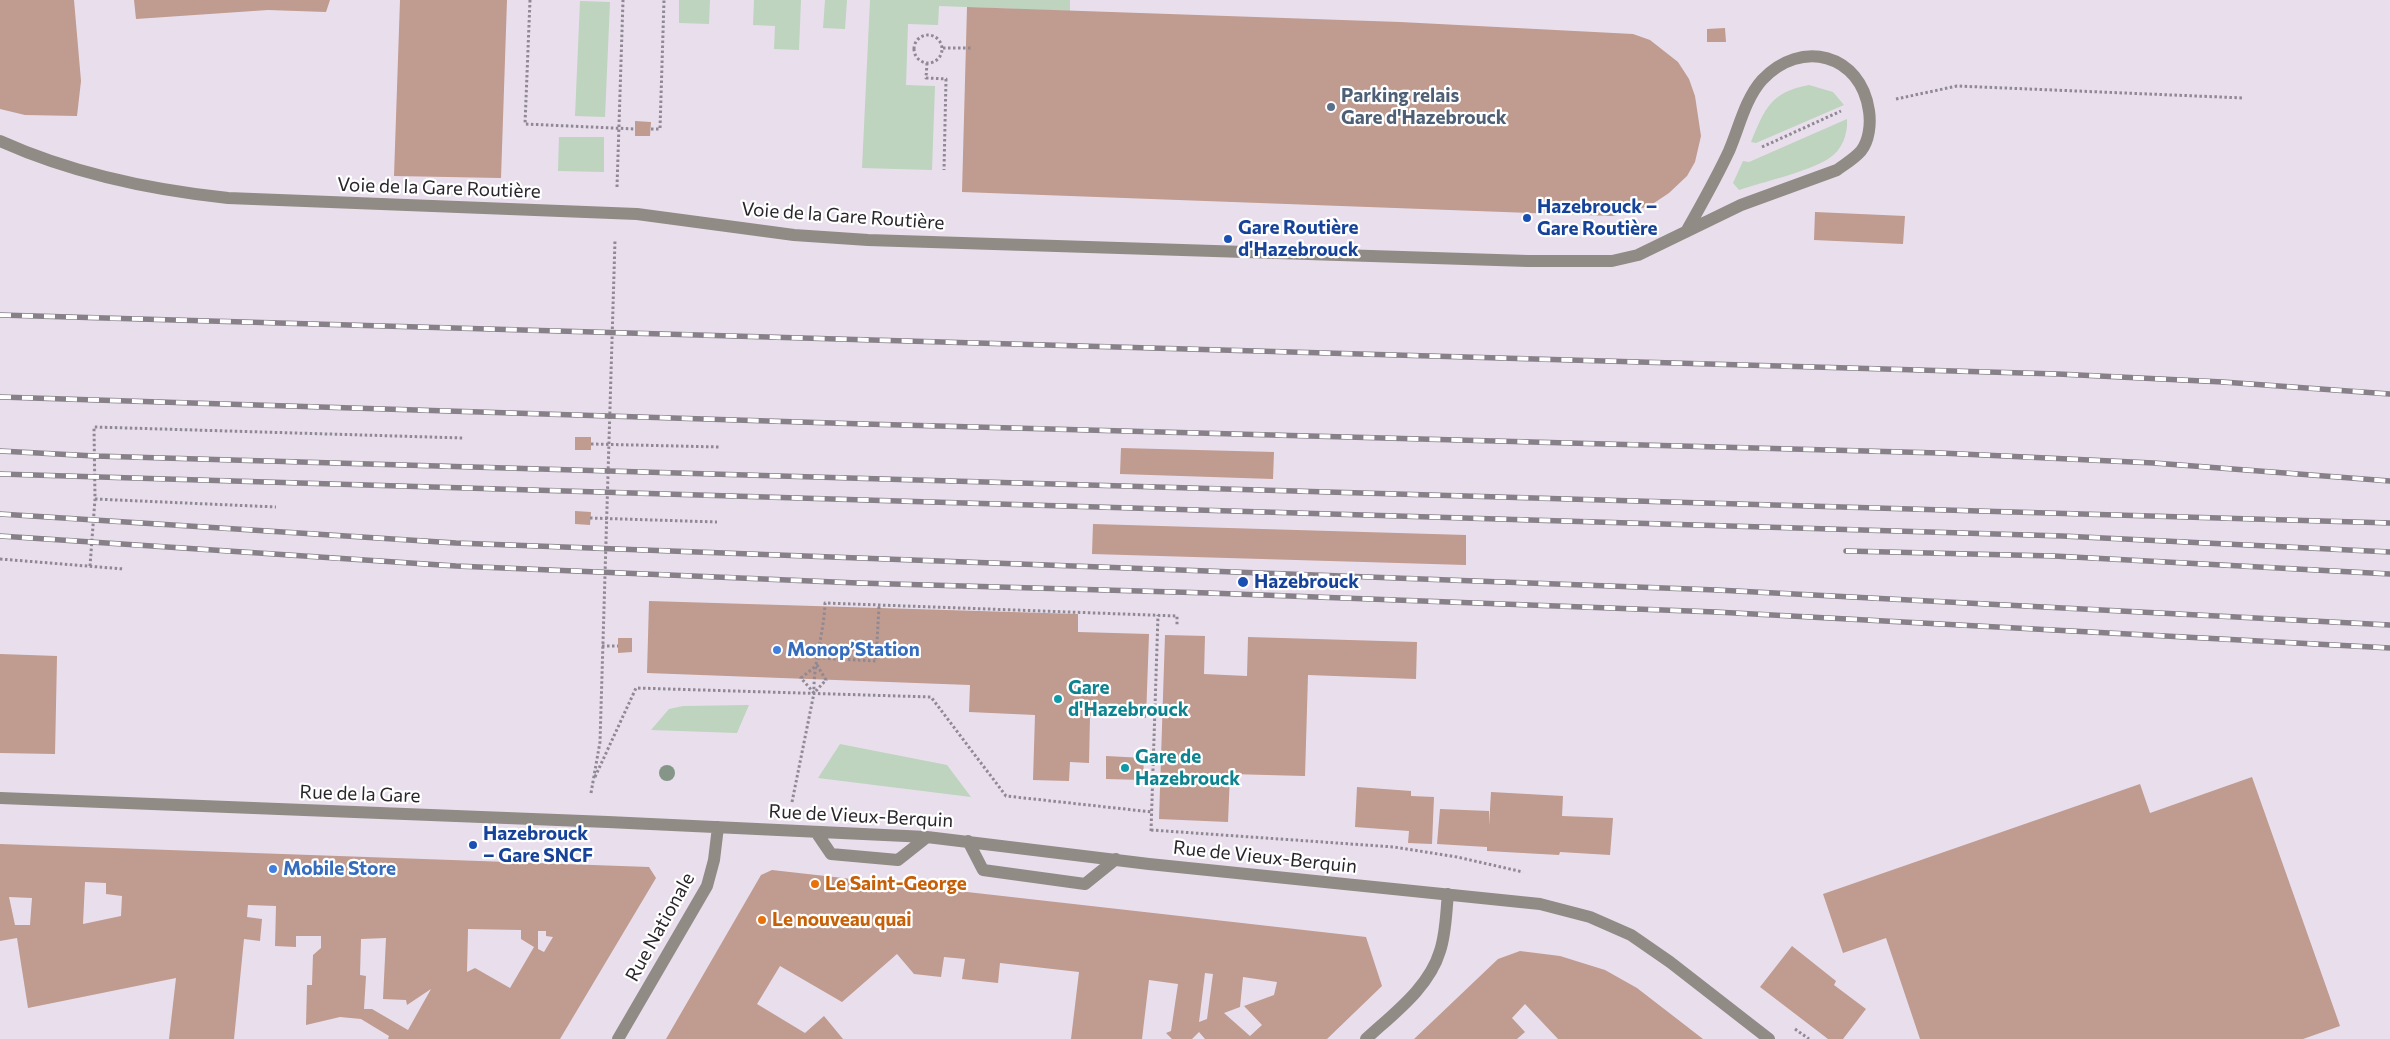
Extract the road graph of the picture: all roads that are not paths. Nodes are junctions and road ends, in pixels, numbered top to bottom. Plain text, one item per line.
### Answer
1 (0, 141) edge
2 (1686, 232) junction
3 (0, 798) edge
4 (718, 827) junction
5 (816, 832) junction
6 (927, 837) junction
7 (968, 841) junction
8 (1116, 859) junction
9 (1448, 894) junction
10 (618, 1039) edge
11 (1366, 1039) edge
12 (1769, 1039) edge

1 - 2 street, Voie de la Gare Routière
2 - 2 street, Voie de la Gare Routière
3 - 4 street, Rue de la Gare
4 - 5 street, Rue de Vieux-Berquin
4 - 10 street, Rue Nationale
5 - 6 street, Rue de Vieux-Berquin
5 - 6 street
6 - 7 street, Rue de Vieux-Berquin
7 - 8 street, Rue de Vieux-Berquin
7 - 8 street
8 - 9 street, Rue de Vieux-Berquin
9 - 11 street
9 - 12 street, Rue de Vieux-Berquin

